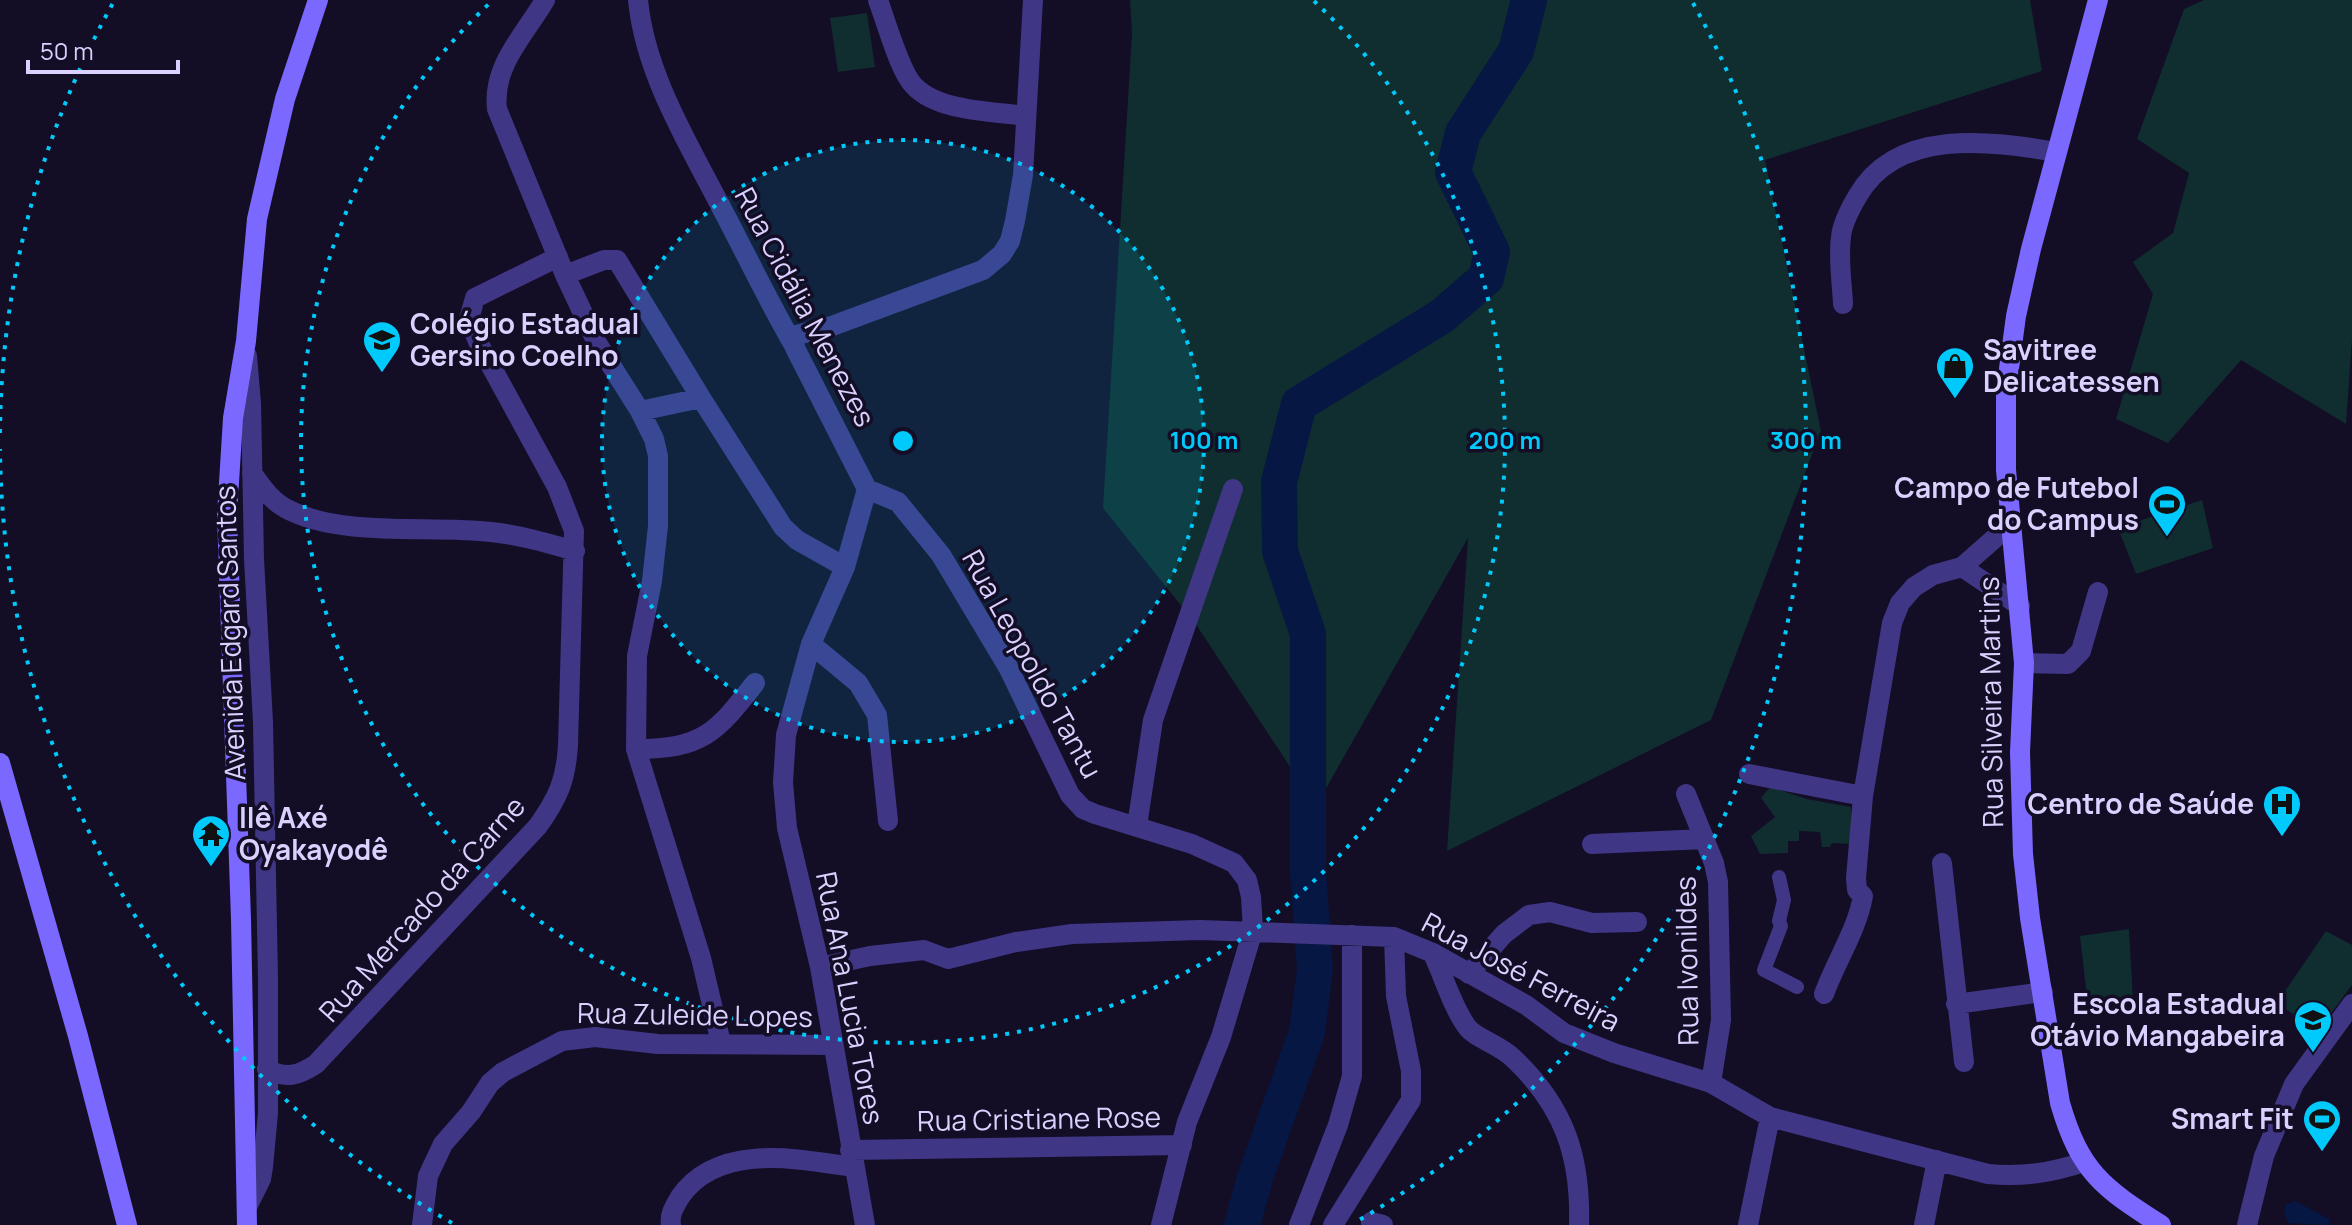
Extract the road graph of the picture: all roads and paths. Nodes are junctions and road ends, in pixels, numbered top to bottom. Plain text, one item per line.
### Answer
1 (318, 0) edge
2 (545, 0) edge
3 (638, 0) edge
4 (878, 0) edge
5 (1033, 0) edge
6 (2098, 0) edge
7 (1026, 116) junction
8 (2057, 152) junction
9 (561, 266) junction
10 (1843, 304) dead end
11 (246, 341) junction
12 (792, 342) junction
13 (701, 398) junction
14 (640, 411) junction
15 (252, 472) junction
16 (867, 489) junction
17 (1233, 489) dead end
18 (2012, 523) junction
19 (575, 551) junction
20 (845, 567) junction
21 (1962, 567) junction
22 (2098, 592) dead end
23 (2020, 606) junction
24 (811, 644) junction
25 (2024, 663) junction
26 (755, 683) dead end
27 (636, 749) junction
28 (0, 763) edge
29 (1749, 774) dead end
30 (1686, 794) dead end
31 (1863, 796) junction
32 (888, 821) dead end
33 (1137, 826) junction
34 (1705, 839) junction
35 (1592, 844) dead end
36 (1942, 863) dead end
37 (1779, 877) dead end
38 (1637, 922) dead end
39 (1253, 930) junction
40 (1352, 935) junction
41 (1394, 937) junction
42 (1433, 953) junction
43 (820, 967) junction
44 (1469, 974) junction
45 (1797, 987) dead end
46 (2043, 992) junction
47 (1824, 994) dead end
48 (1956, 1004) junction
49 (2352, 1004) edge
50 (721, 1043) junction
51 (832, 1045) junction
52 (1964, 1062) dead end
53 (267, 1069) junction
54 (1711, 1083) junction
55 (1770, 1117) junction
56 (1182, 1145) junction
57 (852, 1158) junction
58 (1937, 1160) junction
59 (2084, 1162) junction
60 (247, 1216) edge
61 (127, 1225) edge
62 (422, 1225) edge
63 (671, 1225) edge
64 (865, 1225) edge
65 (1161, 1225) edge
66 (1299, 1225) edge
67 (1333, 1225) edge
68 (1579, 1225) edge
69 (1748, 1225) edge
70 (1924, 1225) edge
71 (2161, 1225) edge
72 (2247, 1225) edge

1 - 11 main road, Avenida Edgard Santos
2 - 9 street
3 - 12 street, Rua Cidália Menezes
4 - 7 street
5 - 7 street
6 - 8 main road, Rua Silveira Martins
7 - 12 street
8 - 10 street
8 - 18 main road, Rua Silveira Martins
9 - 13 street
9 - 14 street
9 - 19 street, Rua Mercado da Carne
11 - 15 street, Avenida Edgard Santos
11 - 60 main road, Avenida Edgard Santos
12 - 16 street, Rua Cidália Menezes
13 - 14 street
13 - 20 street
14 - 27 street
15 - 19 street
15 - 53 street, Avenida Edgard Santos
16 - 20 street
16 - 33 street, Rua Leopoldo Tantu
17 - 33 street
18 - 21 street
18 - 23 main road, Rua Silveira Martins
19 - 53 street, Rua Mercado da Carne
20 - 24 street
21 - 23 street
21 - 31 street
22 - 25 street
23 - 25 main road, Rua Silveira Martins
24 - 32 street
24 - 43 street, Rua Ana Lucia Tores
25 - 46 main road, Rua Silveira Martins
26 - 27 street
27 - 50 street
28 - 61 main road
29 - 31 street
30 - 34 street, Rua Ivonildes
31 - 47 street
33 - 39 street, Rua Leopoldo Tantu
34 - 35 street
34 - 54 street, Rua Ivonildes
36 - 48 street
37 - 45 street
38 - 44 street
39 - 40 street, Rua José Ferreira
39 - 43 street, Rua José Ferreira
39 - 56 street
40 - 41 street, Rua José Ferreira
40 - 66 street
41 - 42 street, Rua José Ferreira
41 - 67 street
42 - 44 street, Rua José Ferreira
42 - 68 street
43 - 51 street, Rua Ana Lucia Tores
44 - 54 street, Rua José Ferreira
46 - 48 street
46 - 59 main road, Rua Silveira Martins
48 - 52 street
49 - 72 street
50 - 51 street, Rua Zuleide Lopes
50 - 62 street, Rua Zuleide Lopes
51 - 57 street, Rua Ana Lucia Tores
53 - 60 street, Avenida Edgard Santos
54 - 55 street, Rua José Ferreira
55 - 58 street, Rua José Ferreira
55 - 69 street
56 - 57 street, Rua Cristiane Rose
56 - 65 street
57 - 63 street, Rua Cristiane Rose
57 - 64 street, Rua Ana Lucia Tores
58 - 59 street, Rua José Ferreira
58 - 70 street
59 - 71 main road, Rua Silveira Martins

